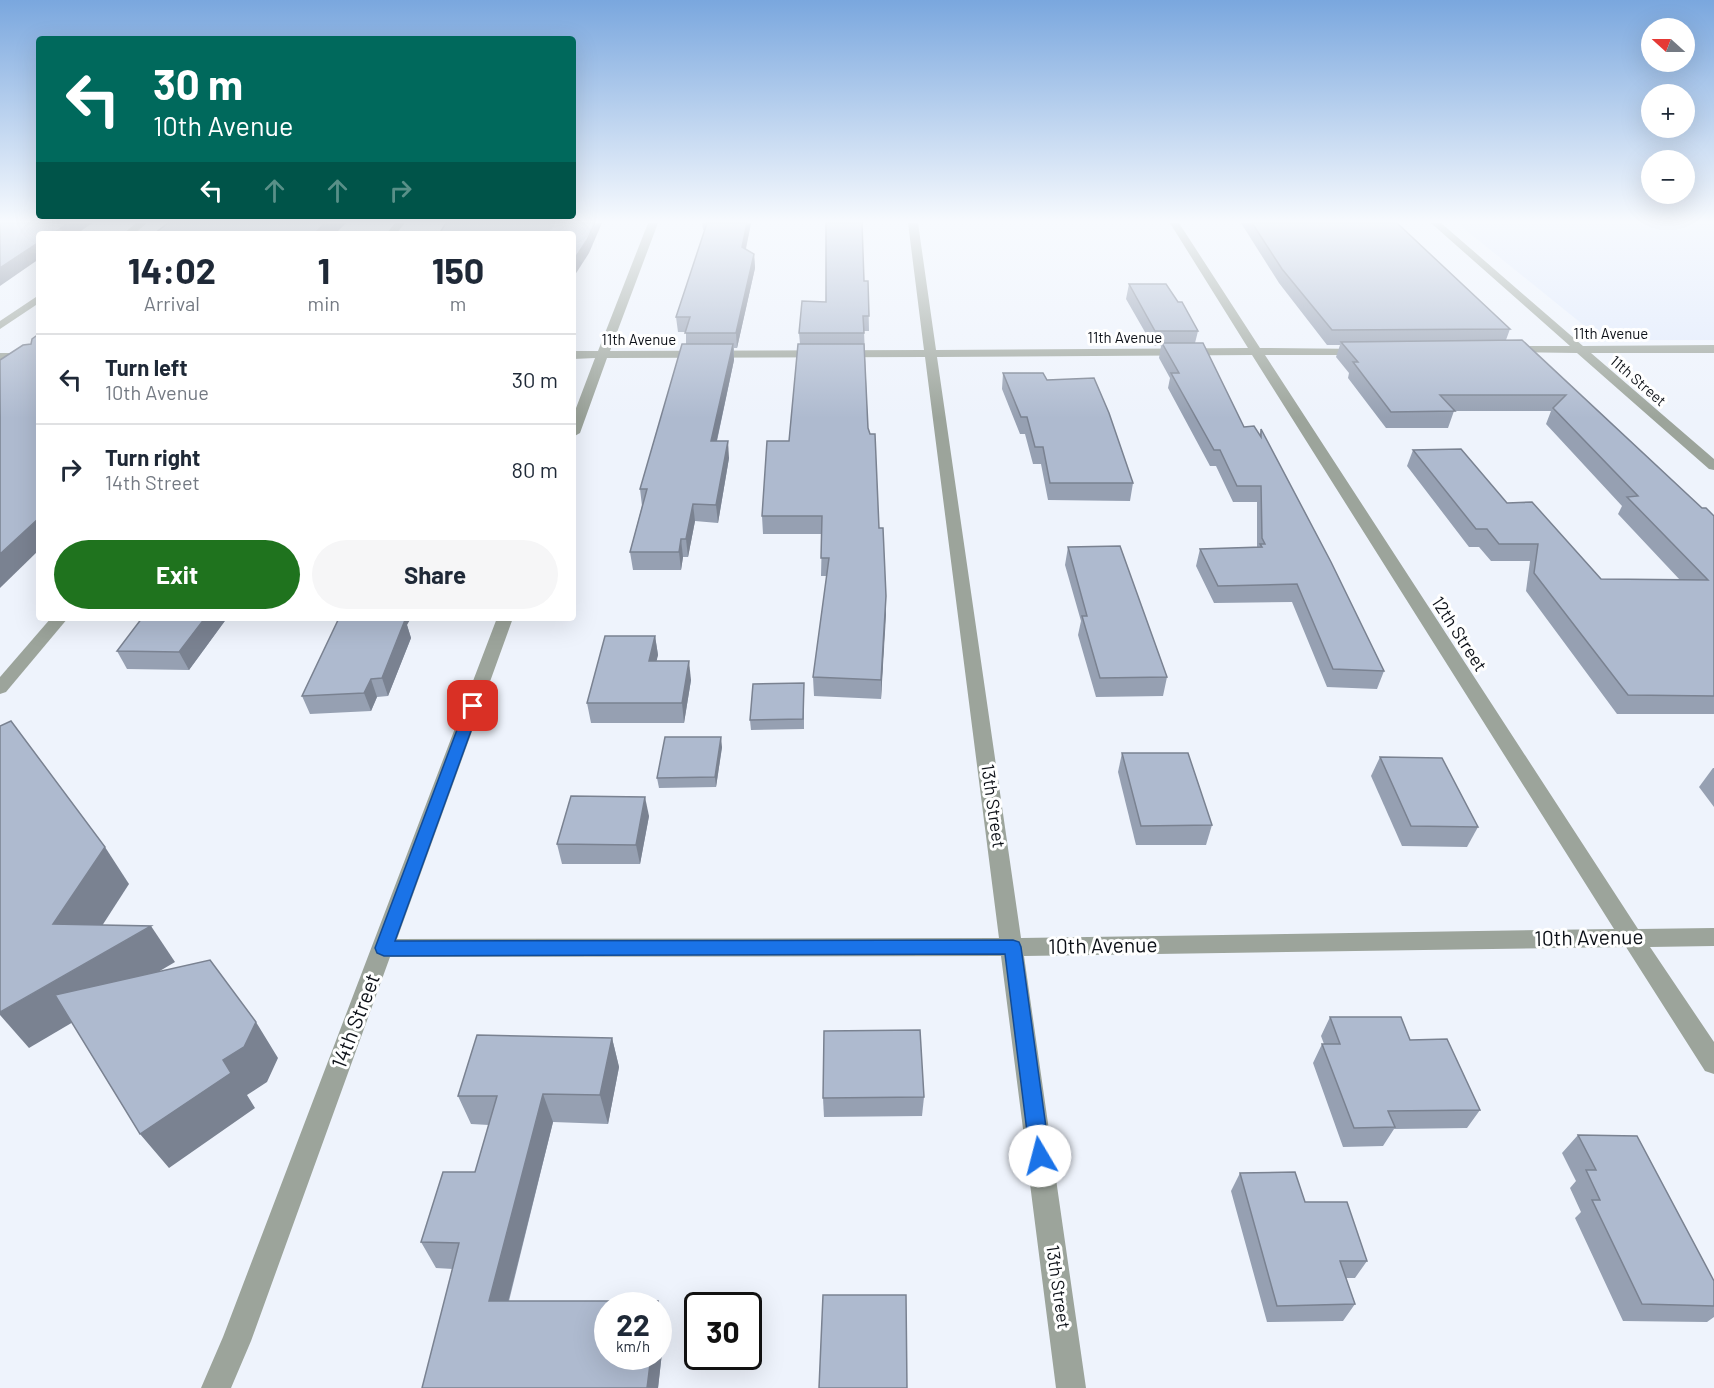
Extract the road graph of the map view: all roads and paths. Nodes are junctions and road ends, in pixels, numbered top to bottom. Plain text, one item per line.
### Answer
1 (628, 288) edge
2 (922, 288) edge
3 (1215, 288) edge
4 (1508, 288) edge
5 (36, 300) edge
6 (0, 326) edge
7 (1579, 349) junction
8 (1714, 349) edge
9 (1493, 350) edge
10 (1374, 351) edge
11 (1256, 352) junction
12 (932, 354) junction
13 (602, 355) junction
14 (576, 356) edge
15 (0, 357) edge
16 (36, 357) edge
17 (576, 425) edge
18 (1714, 466) edge
19 (57, 621) edge
20 (504, 621) edge
21 (0, 688) edge
22 (1631, 937) junction
23 (1714, 937) edge
24 (1013, 947) junction
25 (384, 948) junction
26 (1714, 1063) edge
27 (216, 1388) edge
28 (1071, 1388) edge

1 - 13 street
2 - 12 street, 13th Street
3 - 11 street, 12th Street
4 - 7 street, 11th Street
5 - 6 street
7 - 8 street, 11th Avenue
7 - 9 street, 11th Avenue
7 - 18 street, 11th Street
10 - 11 street, 11th Avenue
11 - 12 street, 11th Avenue
11 - 22 street, 12th Street
12 - 13 street, 11th Avenue
12 - 24 street, 13th Street
13 - 14 street, 11th Avenue
13 - 17 street
15 - 16 street
19 - 21 street
20 - 25 street, 14th Street
22 - 23 street, 10th Avenue
22 - 24 street, 10th Avenue
22 - 26 street, 12th Street
24 - 25 street, 10th Avenue
24 - 28 street, 13th Street
25 - 27 street, 14th Street

